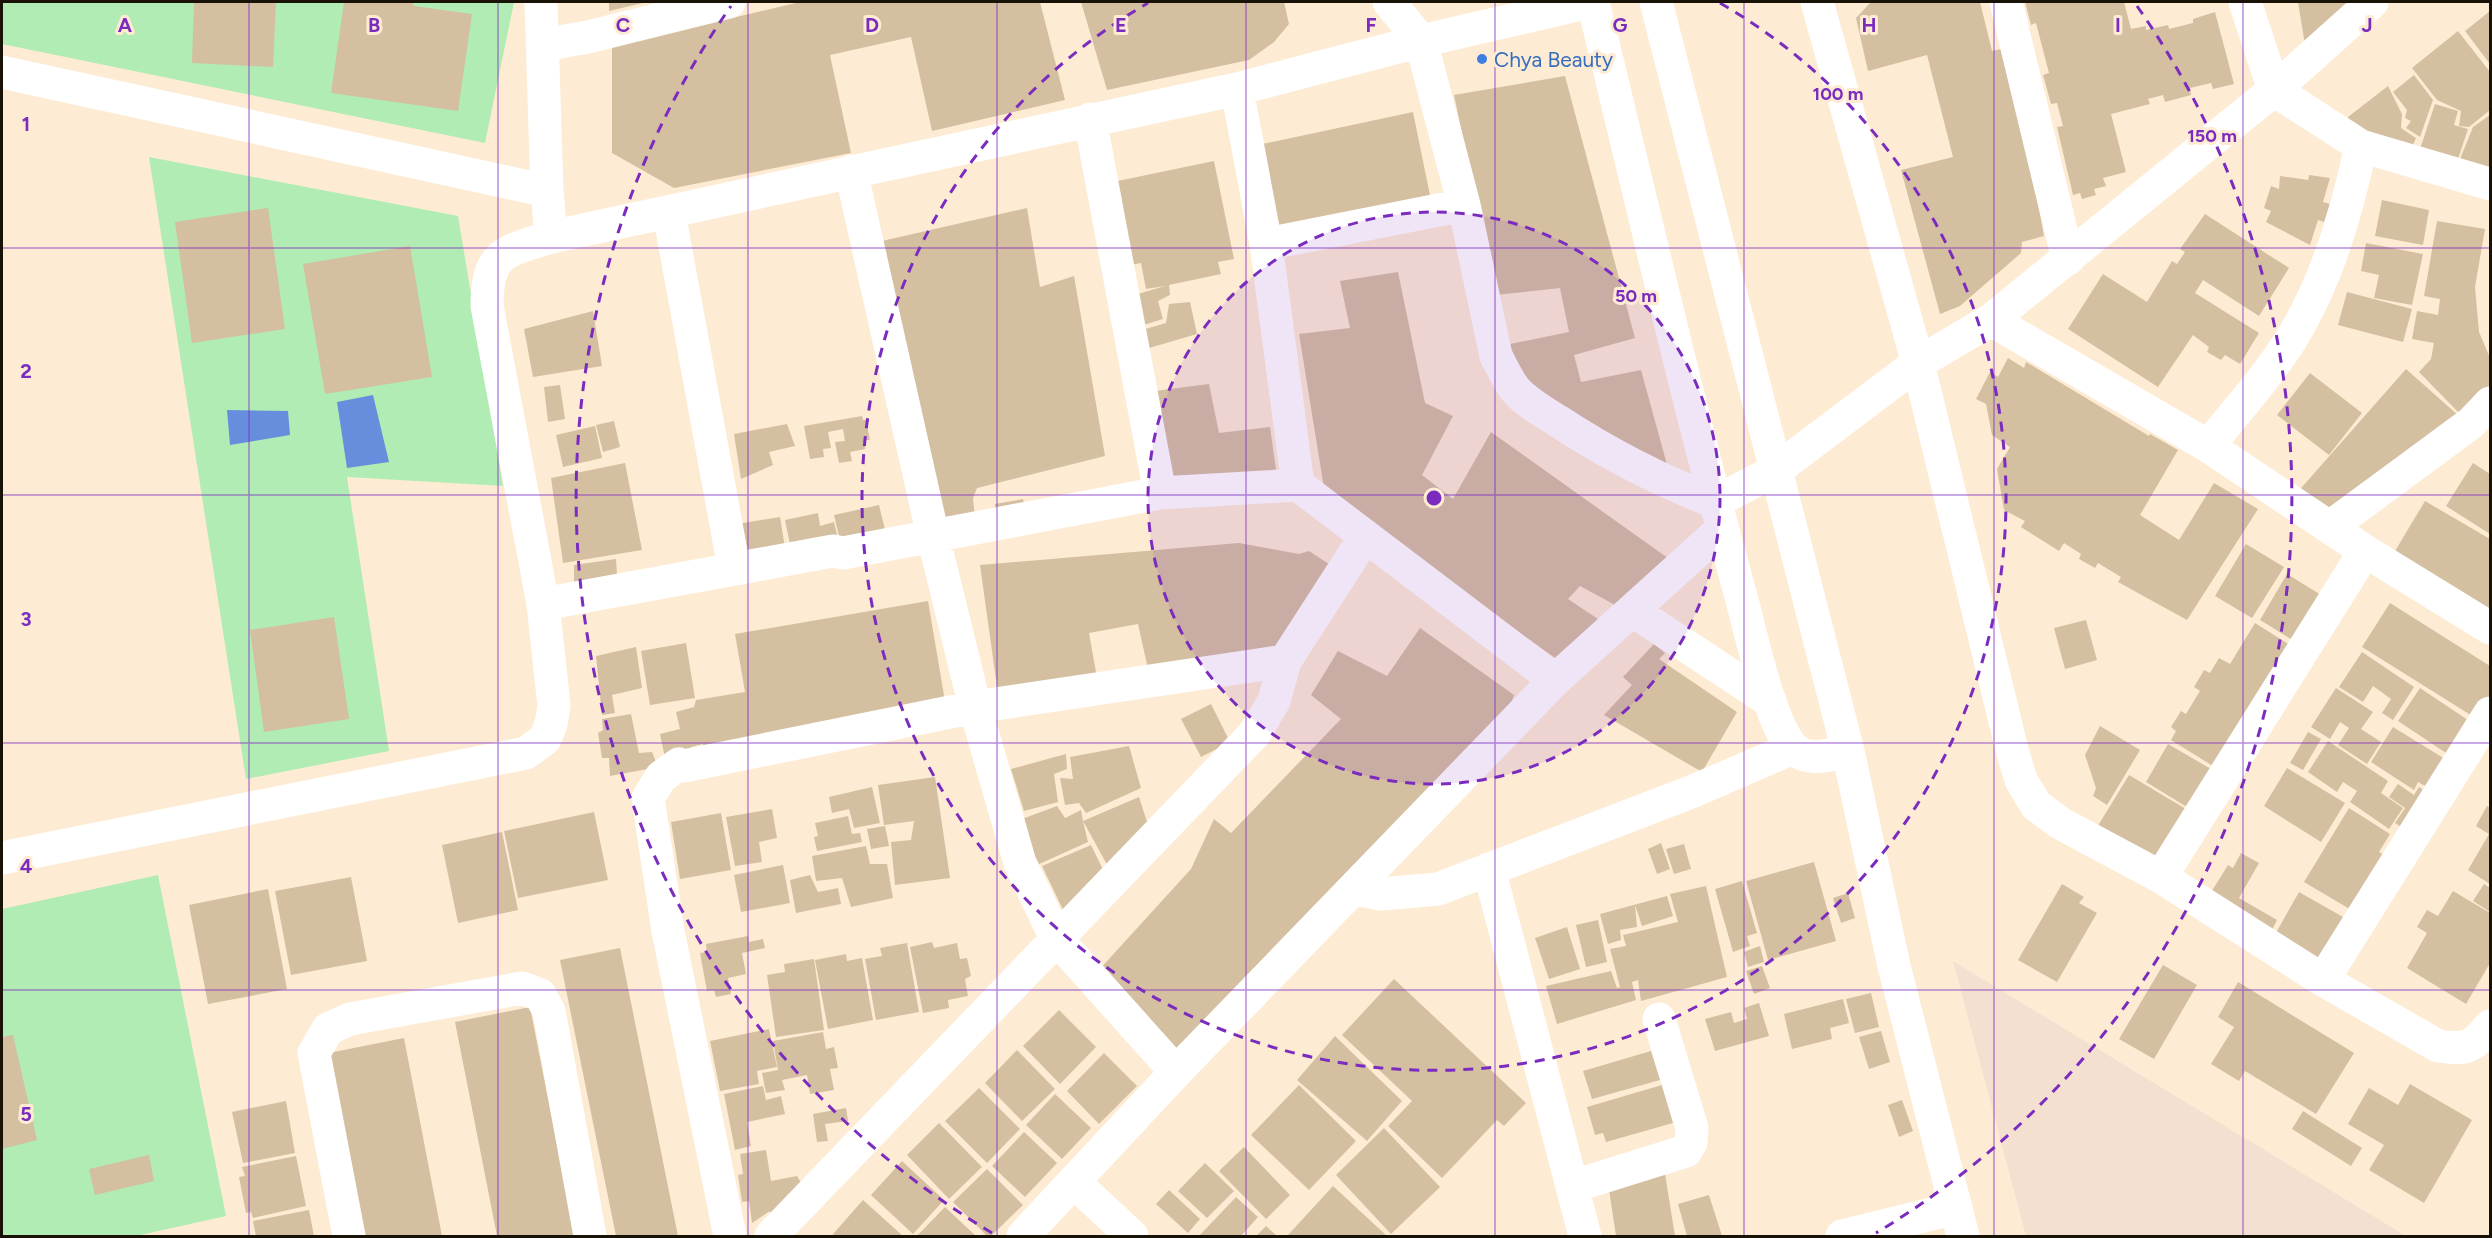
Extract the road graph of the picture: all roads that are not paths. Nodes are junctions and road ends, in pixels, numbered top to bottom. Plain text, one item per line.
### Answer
1 (541, 2) edge
2 (729, 2) edge
3 (1389, 2) edge
4 (1591, 2) edge
5 (1656, 2) edge
6 (1817, 2) edge
7 (2006, 2) edge
8 (2245, 2) edge
9 (2372, 2) edge
10 (1421, 40) junction
11 (543, 45) junction
12 (2, 72) edge
13 (1237, 89) junction
14 (2274, 90) junction
15 (1090, 119) junction
16 (2361, 147) junction
17 (851, 171) junction
18 (2490, 184) edge
19 (547, 190) junction
20 (1464, 205) junction
21 (669, 213) junction
22 (551, 237) junction
23 (1266, 243) junction
24 (2068, 259) junction
25 (1991, 320) junction
26 (1918, 363) junction
27 (2490, 403) edge
28 (2208, 447) junction
29 (1776, 470) junction
30 (1298, 485) junction
31 (1160, 493) junction
32 (1719, 515) junction
33 (2330, 527) junction
34 (933, 536) junction
35 (1365, 537) junction
36 (2365, 550) junction
37 (734, 568) junction
38 (543, 604) junction
39 (1633, 611) junction
40 (2490, 628) edge
41 (1285, 661) junction
42 (1555, 680) junction
43 (1770, 701) junction
44 (975, 707) junction
45 (2490, 713) edge
46 (1793, 748) junction
47 (1848, 751) junction
48 (2, 858) edge
49 (1489, 870) junction
50 (2161, 877) junction
51 (1353, 889) junction
52 (1056, 938) junction
53 (2323, 980) junction
54 (1659, 1019) dead end
55 (2490, 1026) edge
56 (1176, 1072) junction
57 (1075, 1183) junction
58 (1574, 1186) junction
59 (1959, 1222) edge
60 (348, 1236) edge
61 (590, 1236) edge
62 (730, 1236) edge
63 (771, 1236) edge
64 (1023, 1236) edge
65 (1132, 1236) edge
66 (1585, 1236) edge
67 (1842, 1236) edge

1 - 11 street
2 - 11 street
3 - 10 street
4 - 10 street
4 - 32 street
5 - 29 street
6 - 26 street
7 - 24 street
8 - 14 street
9 - 14 street
10 - 13 street
10 - 20 street
11 - 19 street
12 - 19 street
13 - 15 street
13 - 23 street
14 - 16 street
14 - 24 street
15 - 17 street
15 - 31 street
16 - 18 street
16 - 28 street
17 - 21 street
17 - 34 street
19 - 22 street
20 - 23 street
20 - 32 street
21 - 22 street
21 - 37 street
22 - 38 street
23 - 30 street
24 - 25 street
25 - 26 street
25 - 28 street
26 - 29 street
26 - 50 street
27 - 33 street
28 - 33 street
29 - 32 street
29 - 47 street
30 - 31 street
30 - 35 street
31 - 34 street
32 - 39 street
32 - 43 street
33 - 36 street
34 - 37 street
34 - 44 street
35 - 41 street
35 - 42 street
36 - 40 street
36 - 50 street
37 - 38 street
38 - 48 street
39 - 42 street
39 - 43 street
41 - 44 street
41 - 52 street
42 - 51 street
43 - 46 street
44 - 52 street
44 - 62 street
45 - 53 street
46 - 47 street
46 - 49 street
47 - 59 street
49 - 51 street
49 - 58 street
50 - 53 street
51 - 56 street
52 - 56 street
52 - 63 street
53 - 55 street
54 - 58 street
56 - 57 street
57 - 64 street
57 - 65 street
58 - 66 street
59 - 67 street
60 - 61 street

